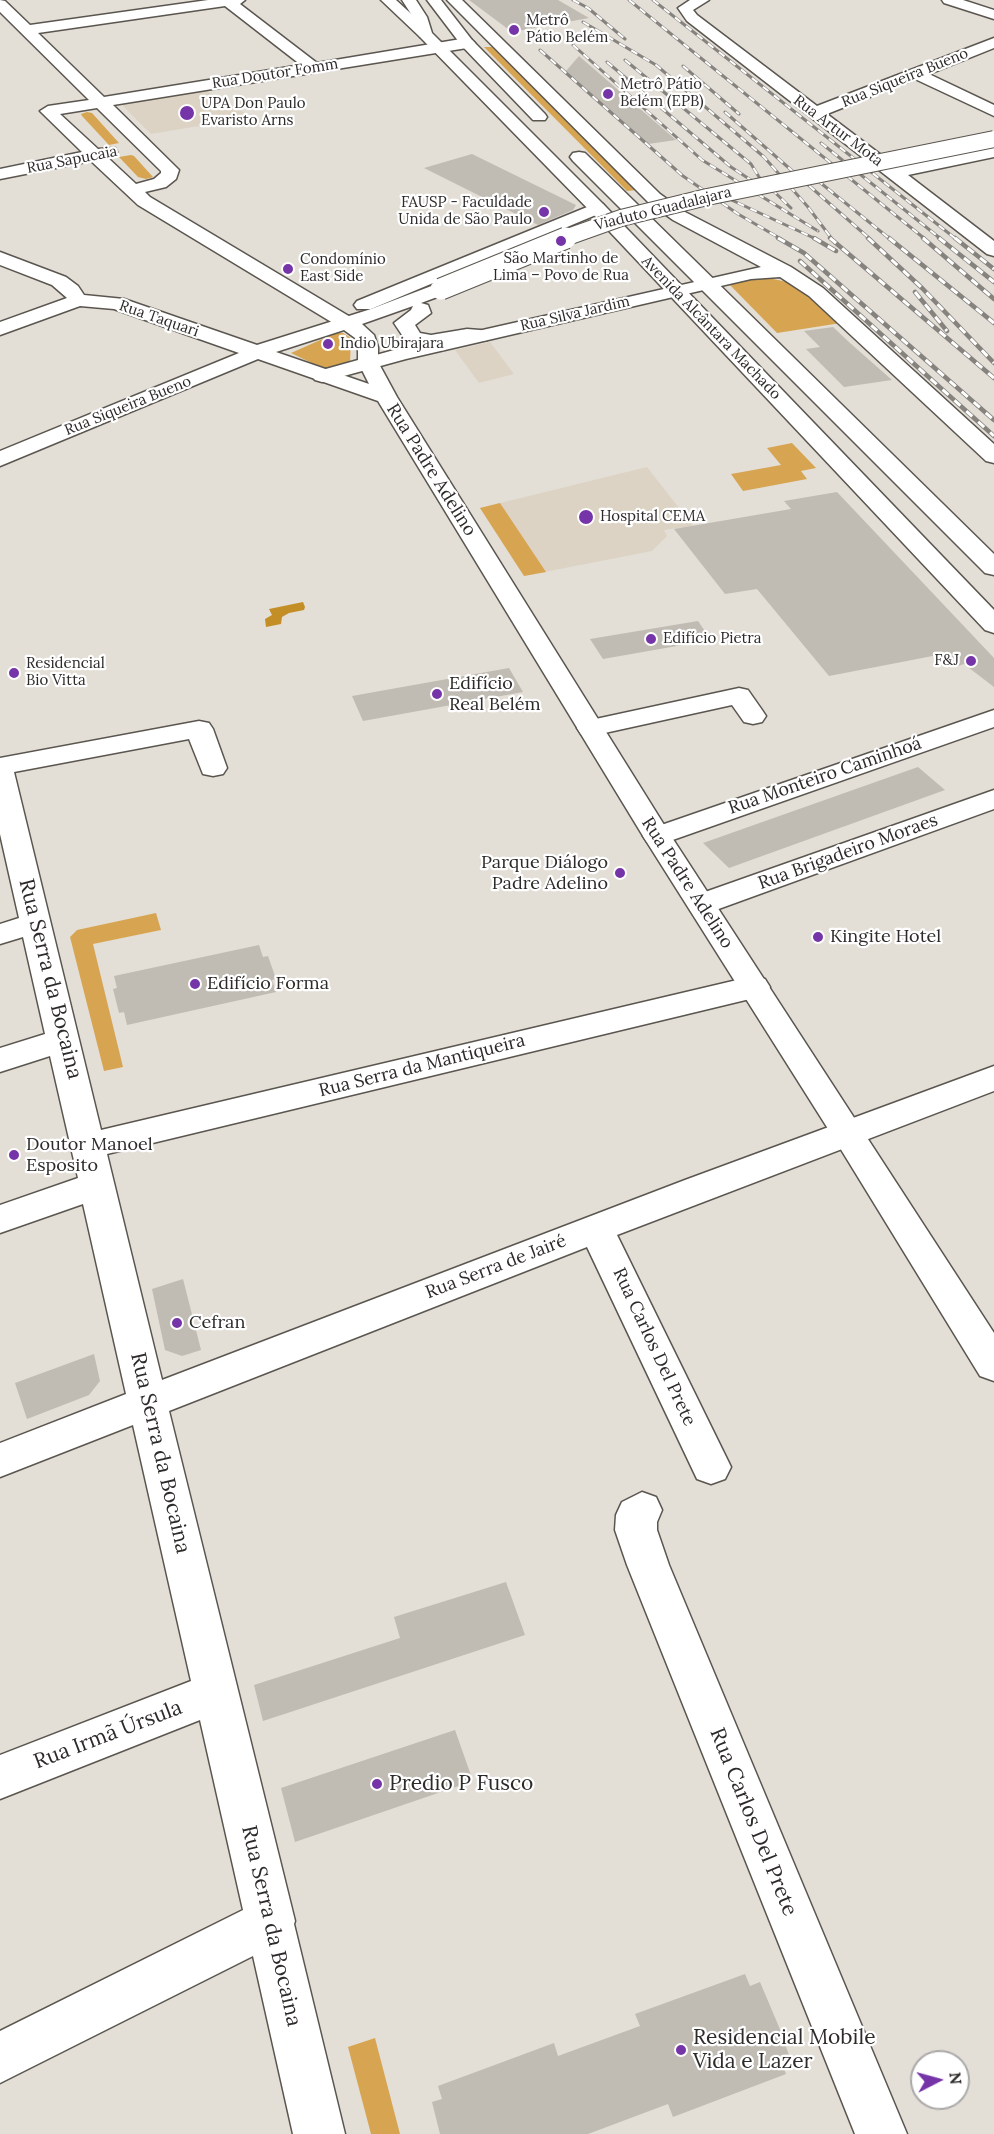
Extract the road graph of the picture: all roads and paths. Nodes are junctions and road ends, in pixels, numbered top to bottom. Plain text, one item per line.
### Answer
1 (231, 0) edge
2 (388, 0) edge
3 (409, 0) edge
4 (434, 0) edge
5 (454, 0) edge
6 (702, 0) edge
7 (949, 0) edge
8 (0, 4) edge
9 (994, 15) edge
10 (476, 20) junction
11 (28, 30) junction
12 (425, 34) junction
13 (463, 38) junction
14 (994, 43) edge
15 (438, 48) junction
16 (314, 68) junction
17 (917, 74) junction
18 (100, 102) junction
19 (991, 108) edge
20 (815, 113) junction
21 (549, 128) dead end
22 (994, 131) edge
23 (994, 139) edge
24 (566, 144) dead end
25 (144, 145) junction
26 (994, 146) edge
27 (994, 152) edge
28 (94, 155) junction
29 (872, 156) junction
30 (894, 173) junction
31 (0, 174) edge
32 (131, 190) junction
33 (597, 208) junction
34 (986, 221) dead end
35 (962, 226) junction
36 (994, 250) edge
37 (0, 258) edge
38 (784, 271) junction
39 (706, 283) junction
40 (448, 291) junction
41 (674, 291) junction
42 (78, 300) junction
43 (364, 305) dead end
44 (317, 306) junction
45 (421, 309) junction
46 (345, 322) junction
47 (0, 329) edge
48 (312, 332) junction
49 (480, 336) junction
50 (256, 353) junction
51 (368, 355) junction
52 (322, 376) junction
53 (386, 396) junction
54 (994, 456) edge
55 (0, 459) edge
56 (994, 568) edge
57 (994, 625) edge
58 (753, 716) dead end
59 (994, 718) edge
60 (591, 728) junction
61 (0, 766) edge
62 (213, 768) dead end
63 (0, 772) edge
64 (994, 799) edge
65 (657, 836) junction
66 (702, 904) junction
67 (37, 924) junction
68 (0, 934) edge
69 (754, 987) junction
70 (64, 1040) junction
71 (0, 1060) edge
72 (994, 1078) edge
73 (849, 1134) junction
74 (89, 1146) junction
75 (98, 1185) junction
76 (0, 1219) edge
77 (596, 1228) junction
78 (994, 1365) edge
79 (149, 1402) junction
80 (0, 1460) edge
81 (711, 1467) dead end
82 (642, 1510) dead end
83 (217, 1692) junction
84 (0, 1777) edge
85 (270, 1921) junction
86 (0, 2058) edge
87 (319, 2134) edge
88 (881, 2134) edge

1 - 11 main road
1 - 16 main road
2 - 12 main road, Avenida Alcântara Machado
3 - 12 main road, Avenida Alcântara Machado
4 - 13 main road
5 - 10 main road
6 - 20 main road, Rua Artur Mota
7 - 9 main road
8 - 11 main road
10 - 13 main road
10 - 38 main road
11 - 18 main road
12 - 15 main road, Avenida Alcântara Machado
13 - 15 main road, Rua Doutor Fomm
13 - 21 main road
14 - 17 main road, Rua Siqueira Bueno
15 - 16 main road, Rua Doutor Fomm
15 - 33 main road, Avenida Alcântara Machado
16 - 18 main road, Rua Doutor Fomm
17 - 19 main road
17 - 20 main road, Rua Siqueira Bueno
18 - 25 main road
18 - 28 main road, Rua Doutor Fomm
20 - 29 main road, Rua Artur Mota
22 - 29 main road
23 - 40 main road, Viaduto Guadalajara, bridge
24 - 39 main road, Avenida Alcântara Machado
25 - 28 main road, Rua Sapucaia
25 - 32 main road
26 - 40 main road, Viaduto Guadalajara
27 - 30 main road
28 - 31 main road, Rua Sapucaia
28 - 32 main road
29 - 30 main road, Rua Artur Mota
30 - 35 main road, Rua Artur Mota
32 - 44 main road
33 - 41 main road, Avenida Alcântara Machado
33 - 43 main road
34 - 35 main road
35 - 36 main road, Rua Artur Mota
37 - 42 main road
38 - 39 main road, Rua Silva Jardim
38 - 54 main road
39 - 41 main road, Rua Silva Jardim
39 - 56 main road, Avenida Alcântara Machado
40 - 45 main road, Viaduto Guadalajara
40 - 46 main road, Viaduto Guadalajara
41 - 49 main road, Rua Silva Jardim
41 - 57 main road, Avenida Alcântara Machado
42 - 47 main road
42 - 50 main road, Rua Taquari
44 - 46 main road
44 - 48 main road
45 - 49 main road
45 - 51 main road, Viaduto Guadalajara
46 - 48 main road, Viaduto Guadalajara
46 - 51 main road, Rua Padre Adelino
48 - 50 main road, Rua Siqueira Bueno
49 - 51 main road, Rua Silva Jardim
50 - 52 main road, Rua Taquari
50 - 55 main road, Rua Siqueira Bueno
51 - 52 main road, Rua Silva Jardim
51 - 53 main road, Rua Padre Adelino
52 - 53 main road, Rua Taquari
53 - 60 main road, Rua Padre Adelino
58 - 60 main road
59 - 65 main road, Rua Monteiro Caminhoá
60 - 65 main road, Rua Padre Adelino
61 - 62 main road
63 - 67 main road, Rua Serra da Bocaina
64 - 66 main road, Rua Brigadeiro Moraes
65 - 66 main road, Rua Padre Adelino
66 - 69 main road, Rua Padre Adelino
67 - 68 main road
67 - 70 main road, Rua Serra da Bocaina
69 - 73 main road, Rua Padre Adelino
69 - 74 main road, Rua Serra da Mantiqueira
70 - 71 main road
70 - 74 main road, Rua Serra da Bocaina
72 - 73 main road, Rua Serra de Jairé
73 - 77 main road, Rua Serra de Jairé
73 - 78 main road, Rua Padre Adelino
74 - 75 main road, Rua Serra da Bocaina
75 - 76 main road
75 - 79 main road, Rua Serra da Bocaina
77 - 79 main road, Rua Serra de Jairé
77 - 81 main road, Rua Carlos Del Prete
79 - 80 main road, Rua Serra de Jairé
79 - 83 main road, Rua Serra da Bocaina
82 - 88 main road, Rua Carlos Del Prete
83 - 84 main road, Rua Irmã Úrsula
83 - 85 main road, Rua Serra da Bocaina
85 - 86 main road
85 - 87 main road, Rua Serra da Bocaina

